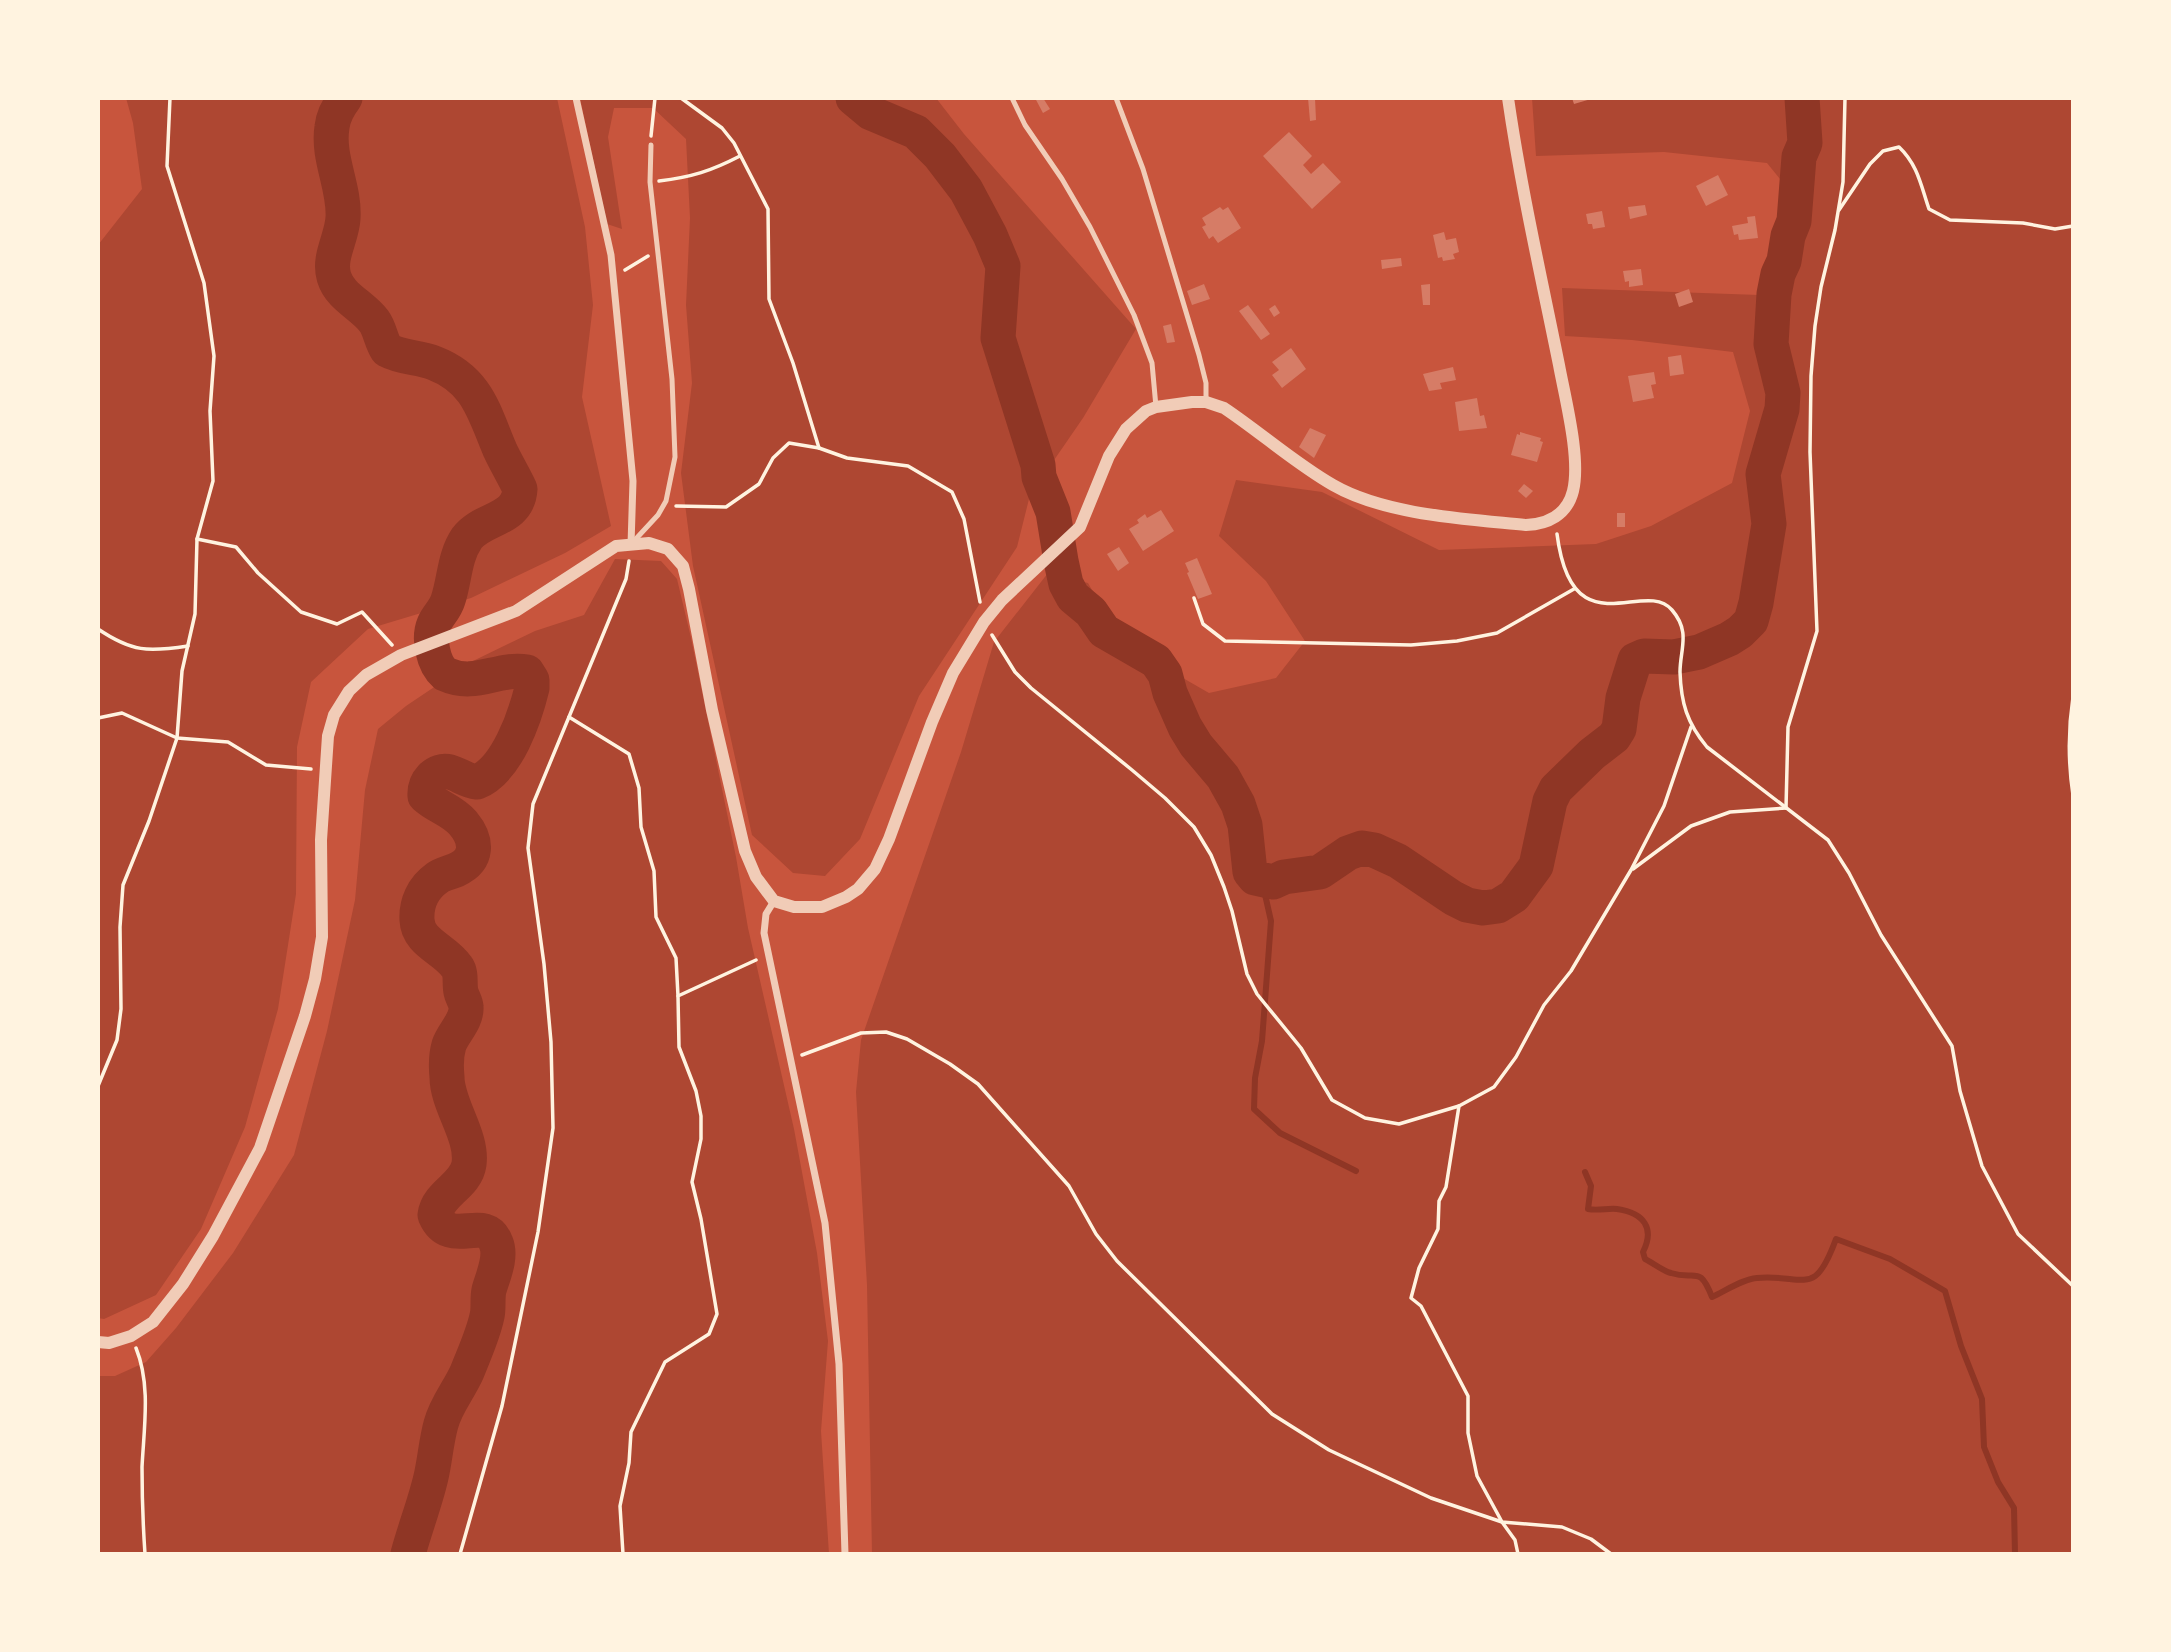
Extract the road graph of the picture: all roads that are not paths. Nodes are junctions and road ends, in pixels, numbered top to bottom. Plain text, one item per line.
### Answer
1 (576, 98) edge
2 (1012, 98) edge
3 (1116, 98) edge
4 (1508, 98) edge
5 (650, 145) road end
6 (1206, 402) junction
7 (1156, 407) junction
8 (631, 545) junction
9 (774, 901) junction
10 (98, 1342) edge
11 (845, 1554) edge

1 - 8 street
2 - 7 lane
3 - 6 lane
4 - 6 street
5 - 8 lane
6 - 7 street
7 - 9 street
8 - 9 street
8 - 10 street
9 - 11 street

